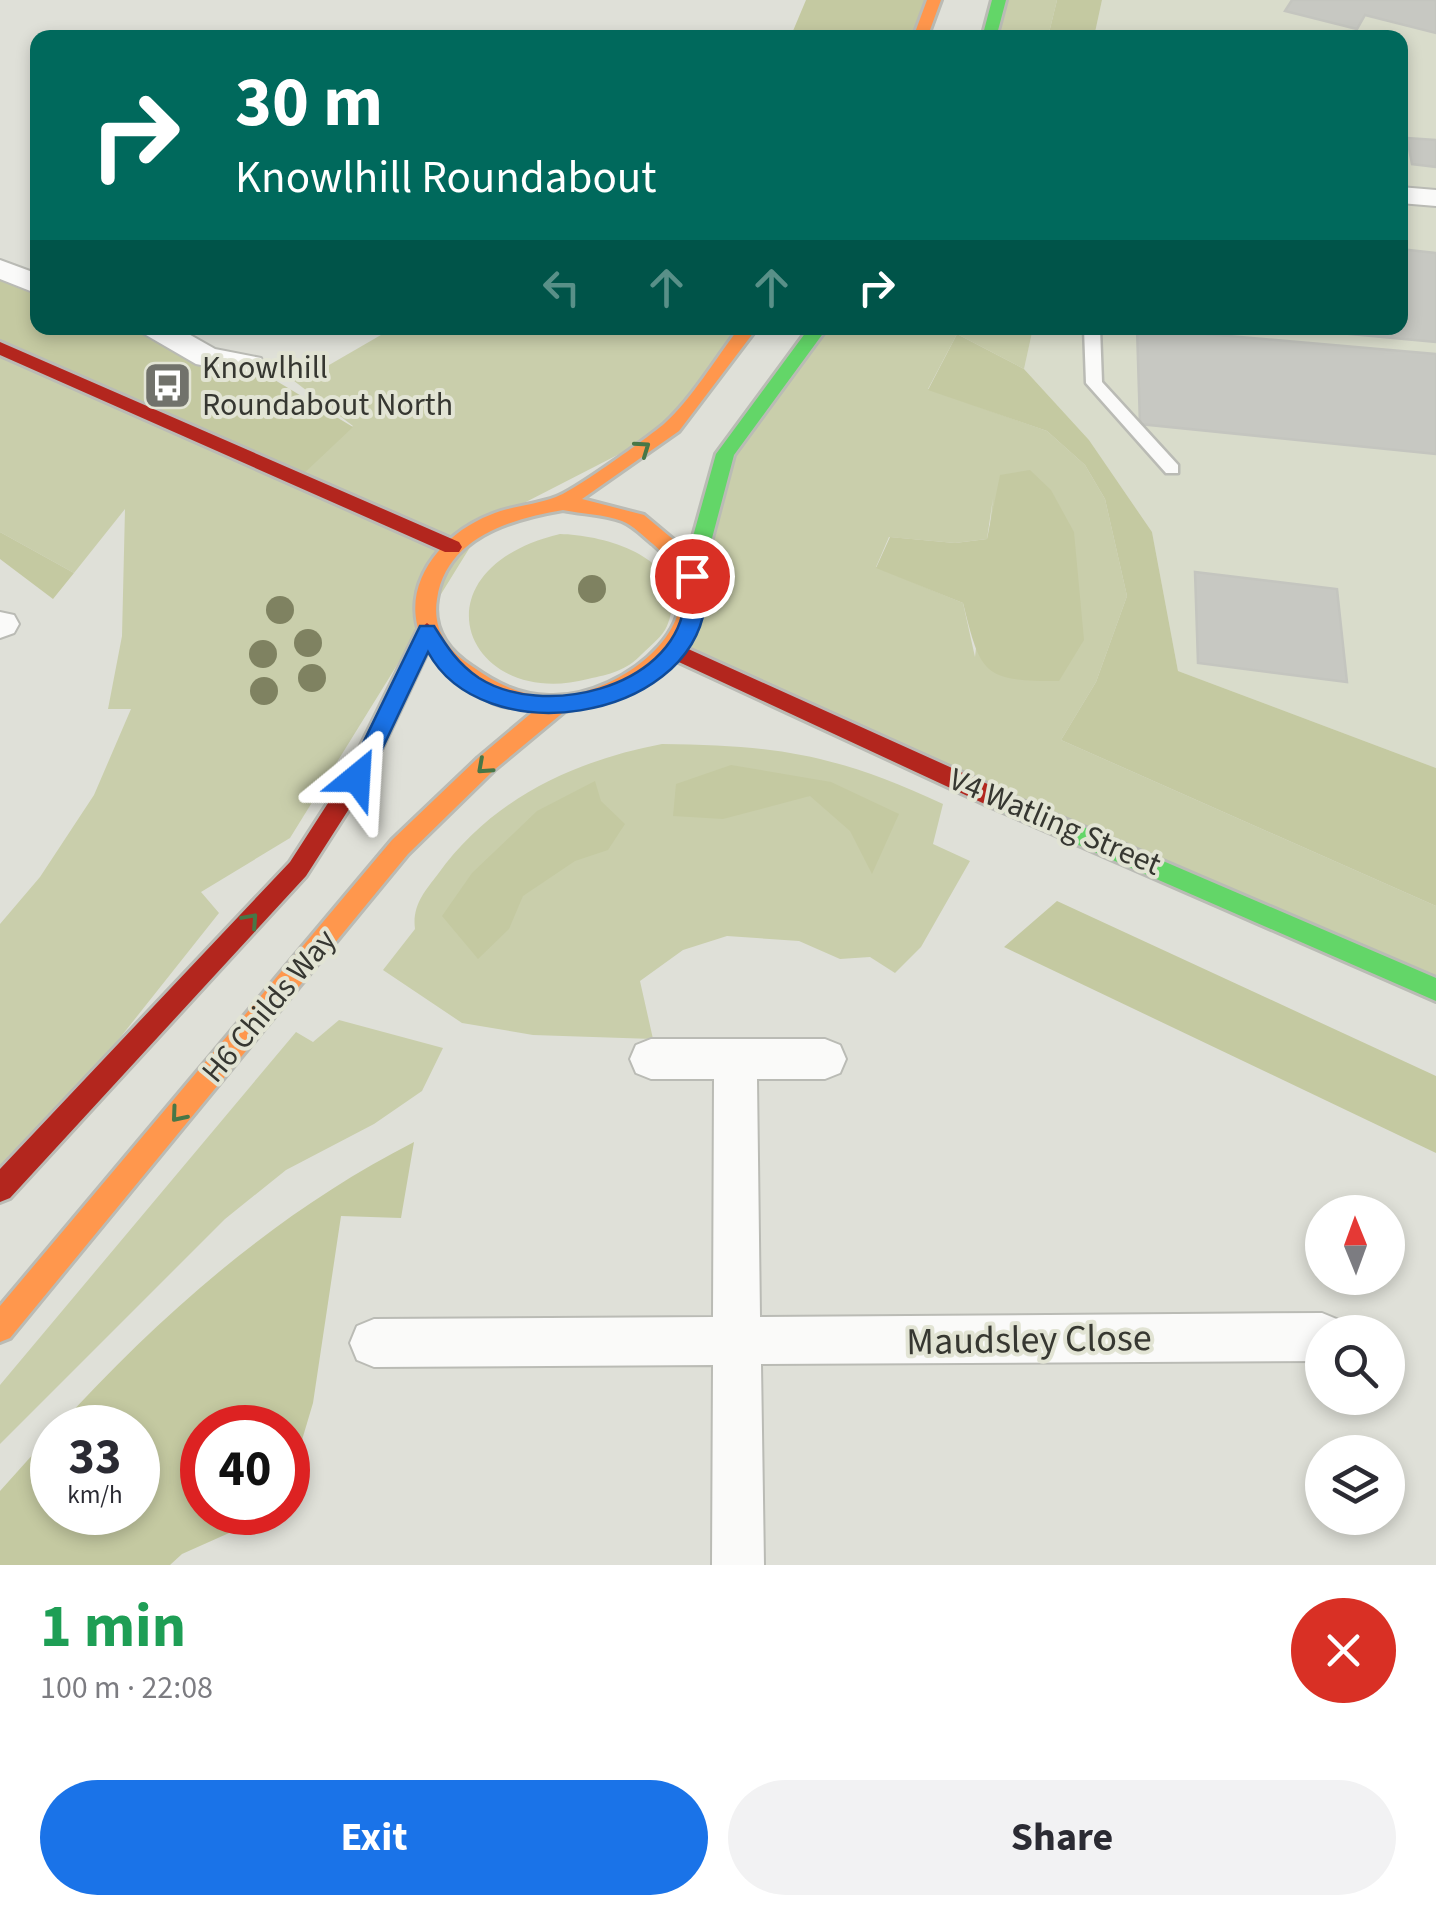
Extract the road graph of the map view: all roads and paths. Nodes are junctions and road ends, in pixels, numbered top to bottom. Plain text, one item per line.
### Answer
1 (934, 0) edge
2 (1000, 0) edge
3 (923, 30) edge
4 (991, 30) edge
5 (1408, 196) edge
6 (1436, 198) edge
7 (0, 269) edge
8 (30, 282) edge
9 (170, 335) edge
10 (742, 335) edge
11 (813, 335) edge
12 (1092, 335) edge
13 (0, 348) edge
14 (250, 365) dead end
15 (1172, 469) dead end
16 (563, 503) junction
17 (452, 547) junction
18 (692, 576) junction
19 (427, 632) junction
20 (675, 651) junction
21 (558, 704) junction
22 (1436, 990) edge
23 (651, 1059) dead end
24 (825, 1059) dead end
25 (735, 1061) junction
26 (0, 1189) edge
27 (0, 1328) edge
28 (1305, 1336) edge
29 (374, 1343) dead end
30 (736, 1344) junction
31 (738, 1565) edge

1 - 3 street
2 - 4 street
5 - 6 street
7 - 8 street
9 - 14 street
16 -> 10 street
11 - 18 street
12 - 15 lane
13 - 17 street
16 - 17 street
16 - 18 street
17 - 19 street
18 - 20 street
19 - 21 street
26 -> 19 street, H6 Childs Way
20 - 21 street
20 - 22 street, V4 Watling Street
21 -> 27 street, H6 Childs Way
23 - 25 street
24 - 25 street
25 - 30 street
28 - 30 street, Maudsley Close
29 - 30 street, Maudsley Close
30 - 31 street

